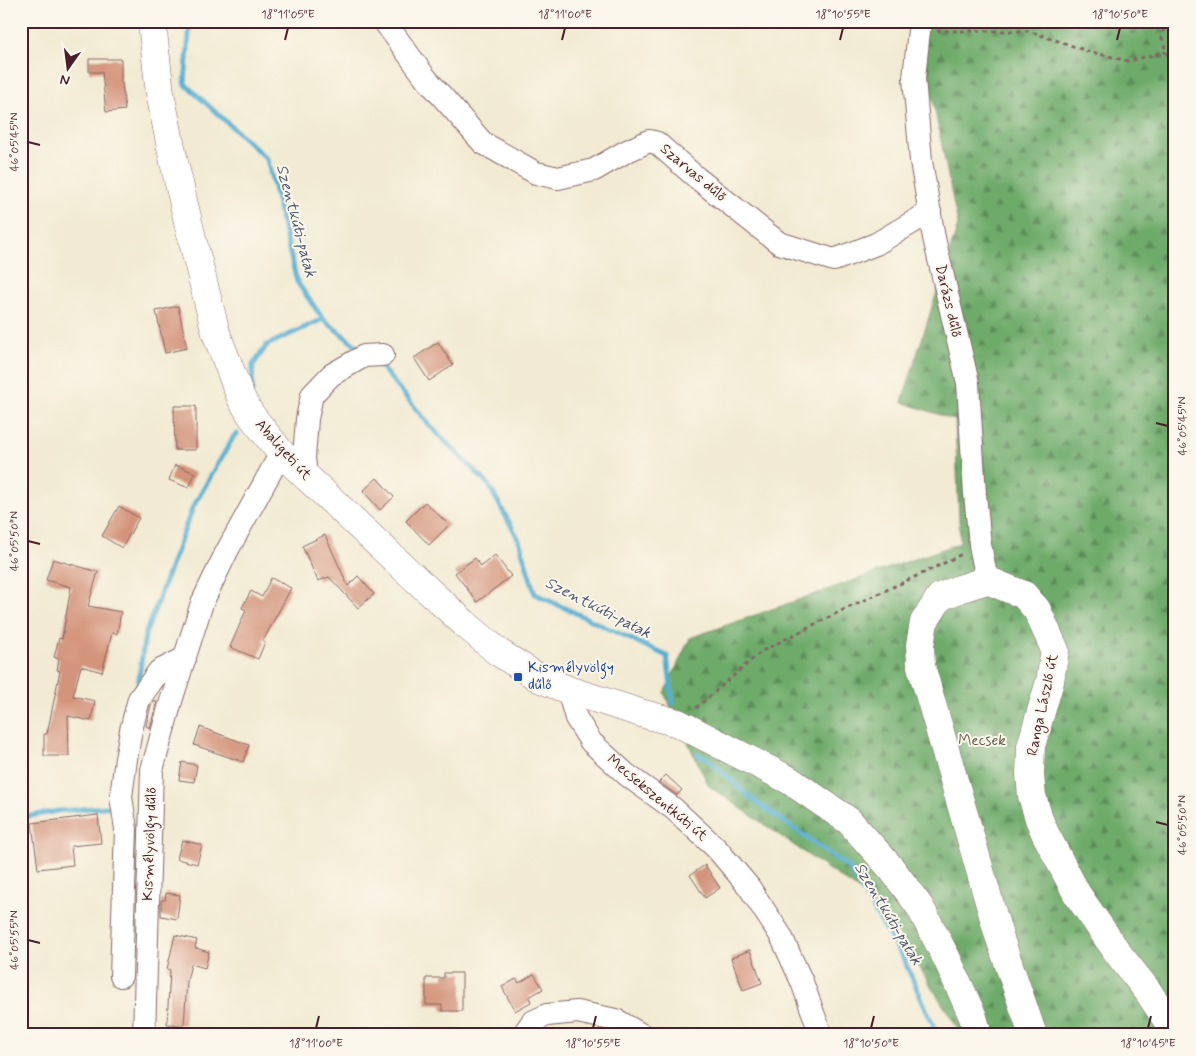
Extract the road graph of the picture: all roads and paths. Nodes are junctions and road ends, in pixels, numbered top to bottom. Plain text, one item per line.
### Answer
1 (153, 21) edge
2 (384, 21) edge
3 (1165, 21) edge
4 (920, 26) edge
5 (1166, 52) junction
6 (1175, 81) edge
7 (930, 212) junction
8 (383, 355) dead end
9 (282, 453) junction
10 (306, 477) junction
11 (980, 545) junction
12 (987, 580) junction
13 (185, 658) junction
14 (568, 690) junction
15 (678, 723) junction
16 (121, 976) dead end
17 (1175, 1032) edge
18 (144, 1035) edge
19 (523, 1035) edge
20 (642, 1035) edge
21 (821, 1035) edge
22 (978, 1035) edge
23 (1033, 1035) edge

1 - 9 main road, Abaligeti út
2 - 7 street, Szarvas dűlő
3 - 5 path
4 - 5 path
4 - 7 street, Darázs dűlő
5 - 6 path
7 - 11 street, Darázs dűlő
8 - 10 street
9 - 10 main road, Abaligeti út
9 - 13 street, Kismélyvölgy dűlő
10 - 14 main road, Abaligeti út
11 - 12 street, Darázs dűlő
11 - 15 path
12 - 17 main road, Ranga László út
12 - 23 main road
13 - 16 street, Kismélyvölgy dűlő
13 - 18 street, Kismélyvölgy dűlő
14 - 15 main road, Abaligeti út
14 - 21 street, Mecsekszentkúti út
15 - 22 main road, Abaligeti út
19 - 20 street

